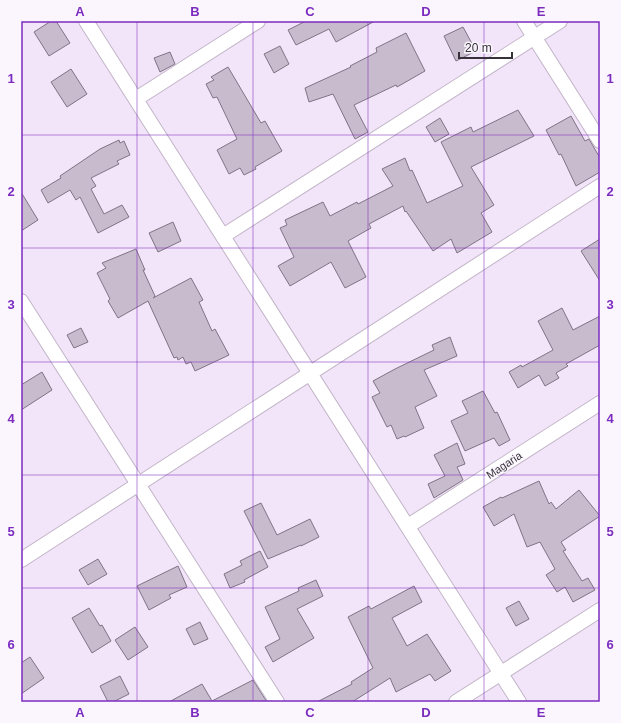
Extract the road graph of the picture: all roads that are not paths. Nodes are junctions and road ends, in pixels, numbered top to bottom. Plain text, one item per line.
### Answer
1 (86, 21) edge
2 (258, 21) edge
3 (524, 21) edge
4 (560, 21) edge
5 (535, 37) junction
6 (136, 99) junction
7 (600, 141) edge
8 (600, 186) edge
9 (223, 236) junction
10 (21, 301) edge
11 (310, 373) junction
12 (600, 403) edge
13 (137, 485) junction
14 (408, 526) junction
15 (21, 560) edge
16 (600, 610) edge
17 (501, 673) junction
18 (277, 702) edge
19 (456, 702) edge
20 (520, 702) edge

1 - 6 street
2 - 6 street
3 - 5 street
4 - 5 street
5 - 7 street
5 - 9 street
6 - 9 street
8 - 11 street
9 - 11 street
10 - 13 street
11 - 13 street
11 - 14 street
12 - 14 street, Magaria
13 - 15 street
13 - 18 street
14 - 17 street
16 - 17 street
17 - 19 street
17 - 20 street

